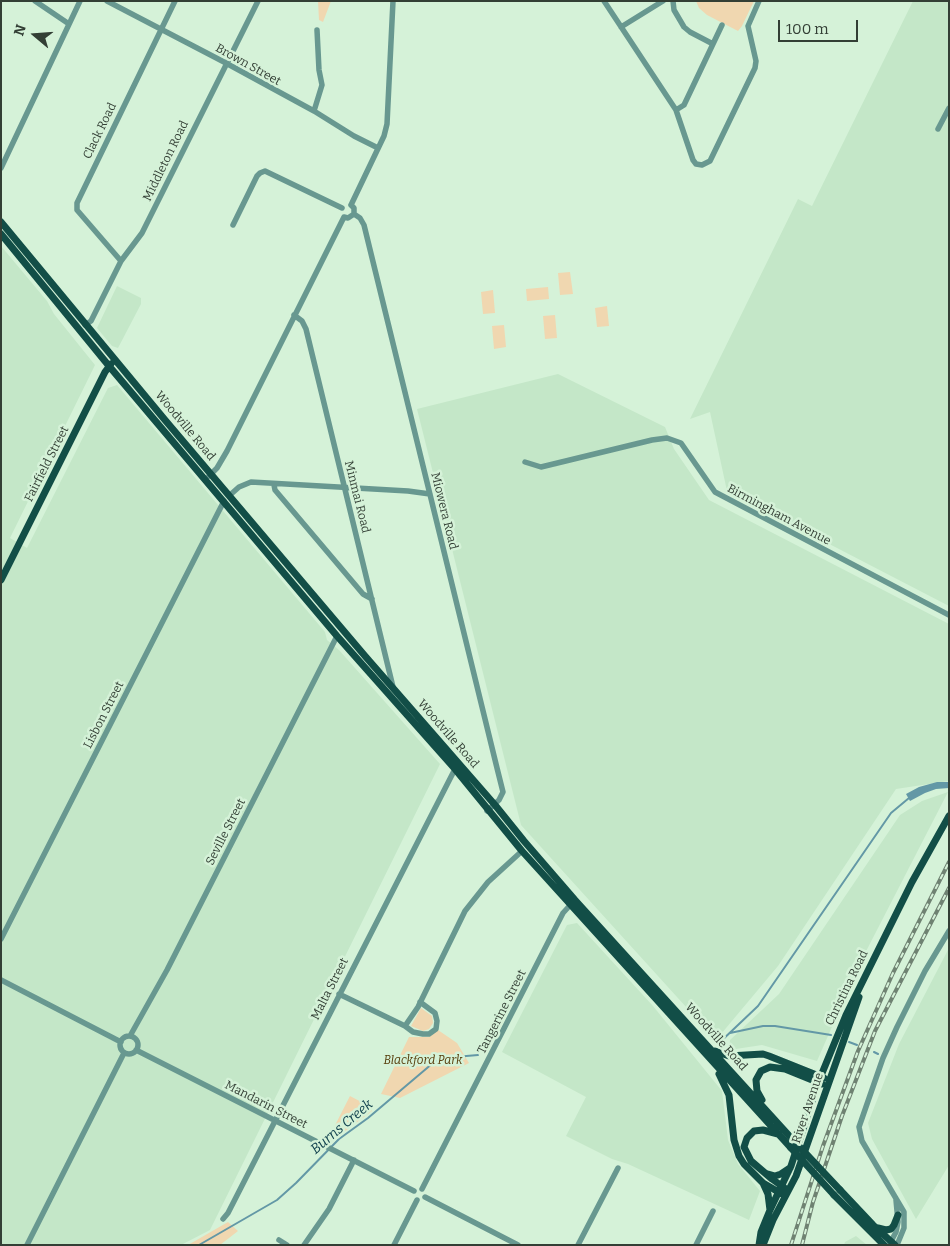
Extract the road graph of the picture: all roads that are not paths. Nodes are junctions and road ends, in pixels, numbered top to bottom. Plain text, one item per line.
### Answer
1 (35, 1) edge
2 (80, 1) edge
3 (107, 1) edge
4 (175, 1) edge
5 (258, 1) edge
6 (393, 1) edge
7 (604, 1) edge
8 (663, 1) edge
9 (672, 1) edge
10 (759, 1) edge
11 (69, 24) junction
12 (722, 25) dead end
13 (161, 28) junction
14 (620, 28) junction
15 (317, 30) dead end
16 (713, 44) junction
17 (226, 63) junction
18 (949, 108) edge
19 (676, 110) junction
20 (314, 111) junction
21 (938, 129) dead end
22 (378, 148) junction
23 (1, 168) edge
24 (351, 205) junction
25 (342, 208) junction
26 (354, 214) junction
27 (344, 217) junction
28 (1, 222) edge
29 (233, 225) dead end
30 (1, 234) edge
31 (121, 261) junction
32 (294, 315) junction
33 (85, 325) junction
34 (115, 360) junction
35 (109, 366) junction
36 (525, 462) dead end
37 (211, 474) junction
38 (205, 479) junction
39 (274, 485) junction
40 (344, 488) junction
41 (430, 494) junction
42 (230, 495) junction
43 (224, 501) junction
44 (1, 580) edge
45 (372, 599) junction
46 (949, 615) edge
47 (337, 636) junction
48 (393, 688) junction
49 (455, 769) junction
50 (496, 805) junction
51 (949, 810) edge
52 (487, 811) junction
53 (949, 816) edge
54 (942, 827) junction
55 (522, 851) junction
56 (572, 902) junction
57 (949, 931) edge
58 (1, 939) edge
59 (866, 975) junction
60 (1, 980) edge
61 (339, 994) junction
62 (420, 1002) junction
63 (405, 1026) junction
64 (130, 1036) junction
65 (121, 1042) junction
66 (711, 1048) junction
67 (136, 1050) junction
68 (124, 1053) junction
69 (708, 1057) junction
70 (819, 1080) junction
71 (828, 1083) junction
72 (768, 1112) junction
73 (275, 1120) junction
74 (778, 1134) junction
75 (354, 1160) junction
76 (791, 1166) junction
77 (618, 1168) dead end
78 (766, 1174) junction
79 (763, 1183) junction
80 (422, 1189) junction
81 (781, 1190) junction
82 (414, 1192) junction
83 (837, 1192) junction
84 (788, 1194) junction
85 (425, 1197) junction
86 (895, 1198) junction
87 (417, 1200) junction
88 (770, 1210) junction
89 (713, 1211) dead end
90 (898, 1216) junction
91 (223, 1218) dead end
92 (873, 1225) junction
93 (279, 1240) dead end
94 (893, 1244) edge
95 (27, 1245) edge
96 (287, 1245) edge
97 (304, 1245) edge
98 (394, 1245) edge
99 (518, 1245) edge
100 (578, 1245) edge
101 (696, 1245) edge
102 (759, 1245) edge
103 (763, 1245) edge
104 (884, 1245) edge

1 - 11 street
2 - 11 street
3 - 13 street, Brown Street
4 - 13 street, Clack Road
5 - 17 street, Middleton Road
6 - 22 street
7 - 14 street
8 - 14 street
9 - 16 street
10 - 19 street
11 - 23 street
12 - 16 street
13 - 17 street, Brown Street
13 - 31 street, Clack Road
14 - 19 street
15 - 20 street
16 - 19 street
17 - 20 street, Brown Street
17 - 31 street, Middleton Road
18 - 21 street
20 - 22 street, Brown Street
22 - 24 street
24 - 25 street
24 - 26 street
25 - 27 street
25 - 29 street
26 - 27 street
26 - 41 street, Miowera Road
27 - 32 street
28 - 33 main road, Woodville Road
30 - 35 main road, Woodville Road
31 - 33 street, Middleton Road
32 - 37 street
32 - 40 street, Minmai Road
33 - 34 main road, Woodville Road
34 - 35 main road, Fairfield Street
34 - 37 main road, Woodville Road
35 - 38 main road, Woodville Road
35 - 44 main road, Fairfield Street
36 - 46 street, Birmingham Avenue
37 - 38 street
37 - 42 main road, Woodville Road
38 - 43 main road, Woodville Road
39 - 40 street
39 - 42 street
39 - 45 street
40 - 41 street
40 - 45 street, Minmai Road
41 - 50 street, Miowera Road
42 - 48 main road, Woodville Road
43 - 47 main road, Woodville Road
43 - 58 street, Lisbon Street
45 - 48 street, Minmai Road
47 - 49 main road, Woodville Road
47 - 64 street, Seville Street
48 - 50 main road, Woodville Road
49 - 52 main road, Woodville Road
49 - 61 street, Malta Street
50 - 52 street
50 - 56 main road, Woodville Road
51 - 54 main road, Christina Road
52 - 55 main road, Woodville Road
53 - 54 main road, Christina Road
54 - 59 main road, Christina Road
55 - 56 main road, Woodville Road
55 - 62 street
56 - 66 main road, Woodville Road
56 - 69 main road, Woodville Road
56 - 80 street, Tangerine Street
57 - 86 street
59 - 70 main road, Christina Road
59 - 71 main road, River Avenue
60 - 65 street
61 - 63 street
61 - 73 street, Malta Street
62 - 63 street
62 - 63 street
64 - 65 street
64 - 67 street
65 - 68 street
66 - 70 main road
66 - 72 main road, Woodville Road
67 - 68 street
67 - 73 street, Mandarin Street
68 - 95 street
69 - 74 main road, Woodville Road
69 - 79 main road
70 - 71 main road
70 - 72 main road
70 - 76 main road, Christina Road
71 - 84 main road, River Avenue
72 - 83 main road, Woodville Road, bridge
73 - 75 street, Mandarin Street
73 - 91 street, Malta Street
74 - 78 main road
74 - 83 main road, Woodville Road, bridge
75 - 82 street, Mandarin Street
75 - 97 street
76 - 78 main road
76 - 81 main road
77 - 100 street
78 - 81 main road
79 - 81 main road
79 - 88 main road
80 - 82 street
80 - 85 street
81 - 84 main road
81 - 88 main road
82 - 87 street
83 - 92 main road, Woodville Road
83 - 104 main road, Woodville Road
84 - 103 main road, River Avenue
85 - 87 street
85 - 99 street
86 - 90 street
86 - 94 street
87 - 98 street
88 - 102 main road
89 - 101 street
90 - 92 main road
90 - 94 street
92 - 94 main road, Woodville Road
93 - 96 street

